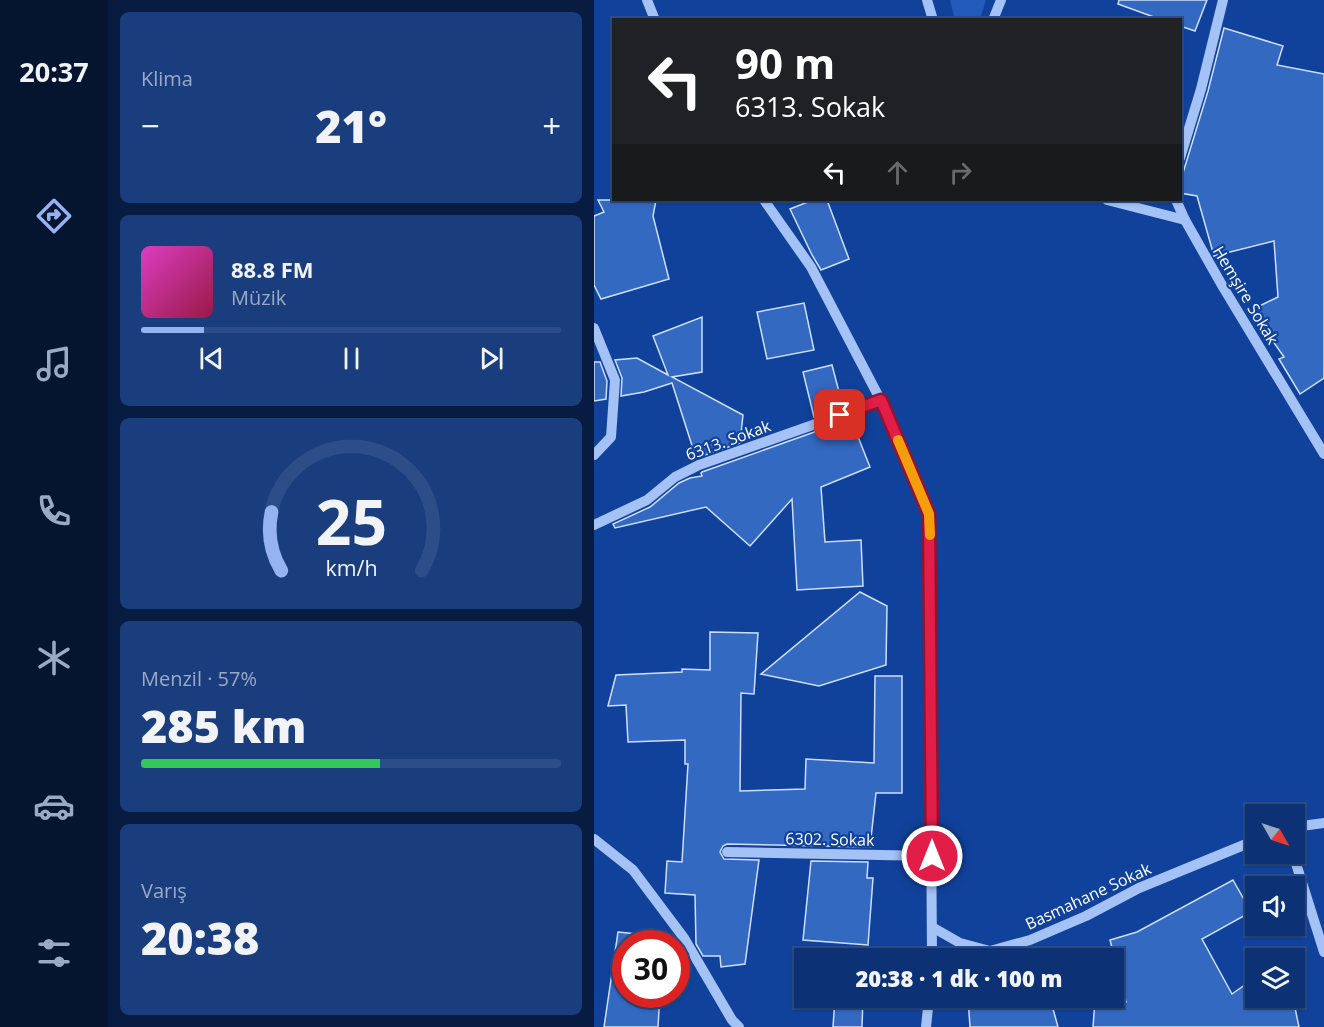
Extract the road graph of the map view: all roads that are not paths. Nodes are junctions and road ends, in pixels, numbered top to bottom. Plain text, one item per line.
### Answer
1 (647, 0) edge
2 (927, 0) edge
3 (1001, 0) edge
4 (1223, 0) edge
5 (654, 18) edge
6 (932, 18) edge
7 (994, 18) edge
8 (1182, 151) edge
9 (765, 201) edge
10 (1111, 201) edge
11 (1176, 201) edge
12 (1185, 220) junction
13 (594, 328) edge
14 (881, 400) junction
15 (1324, 454) edge
16 (594, 455) edge
17 (594, 525) edge
18 (1324, 823) edge
19 (1305, 825) edge
20 (594, 839) edge
21 (1245, 845) edge
22 (727, 852) dead end
23 (932, 856) junction
24 (1296, 864) edge
25 (932, 927) junction
26 (932, 948) edge
27 (1324, 952) edge
28 (928, 1008) edge
29 (739, 1027) edge
30 (926, 1027) edge

1 - 5 street
2 - 6 street
3 - 7 street
4 - 8 street
9 - 14 street
10 - 12 street
11 - 12 street, Hemşire Sokak
12 - 15 street, Hemşire Sokak
13 - 16 street
14 - 17 street, 6313. Sokak
14 - 23 street
18 - 19 street
20 - 29 street
21 - 25 street, Basmahane Sokak
22 - 23 street, 6302. Sokak
23 - 25 street
24 - 27 street
25 - 26 street
28 - 30 street

